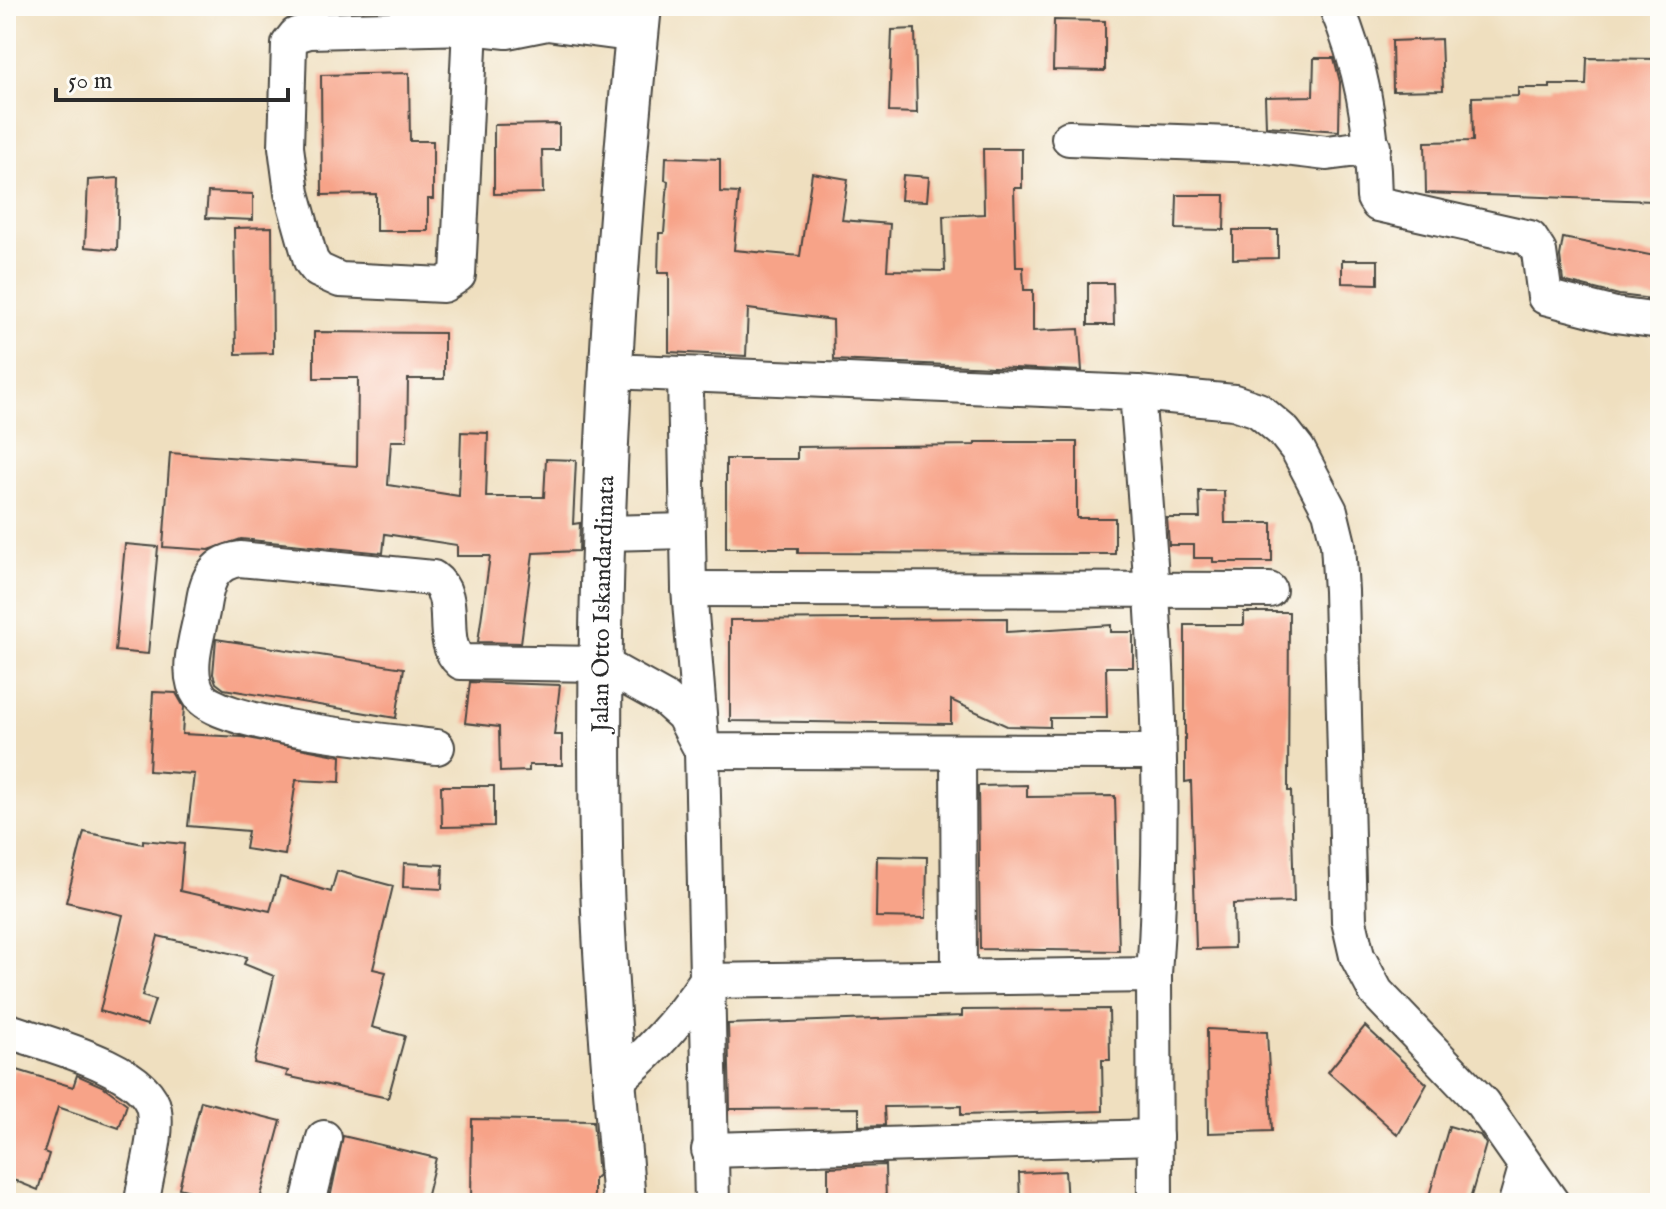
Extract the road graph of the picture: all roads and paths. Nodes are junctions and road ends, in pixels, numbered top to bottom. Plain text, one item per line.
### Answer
1 (1336, 6) edge
2 (539, 14) edge
3 (474, 16) edge
4 (639, 20) edge
5 (1069, 138) dead end
6 (1373, 147) junction
7 (1660, 321) edge
8 (610, 371) junction
9 (685, 376) junction
10 (1137, 393) junction
11 (687, 531) junction
12 (605, 533) junction
13 (1154, 588) junction
14 (689, 589) junction
15 (1269, 590) dead end
16 (602, 664) junction
17 (437, 747) dead end
18 (702, 751) junction
19 (1156, 752) junction
20 (958, 753) junction
21 (1154, 975) junction
22 (959, 977) junction
23 (706, 981) junction
24 (6, 1030) edge
25 (615, 1081) junction
26 (1155, 1137) junction
27 (324, 1138) dead end
28 (709, 1150) junction
29 (1526, 1168) junction
30 (142, 1203) edge
31 (308, 1203) edge
32 (624, 1203) edge
33 (712, 1203) edge
34 (1155, 1203) edge
35 (1516, 1203) edge
36 (1552, 1203) edge

1 - 6 street
2 - 3 street
2 - 4 street
3 - 3 street
4 - 8 main road, Jalan Otto Iskandardinata
5 - 6 street
6 - 7 street
8 - 9 street
8 - 12 main road, Jalan Otto Iskandardinata
9 - 10 street
9 - 11 street
10 - 13 street
10 - 29 street
11 - 12 street
11 - 14 street
12 - 16 main road, Jalan Otto Iskandardinata
13 - 14 street
13 - 15 street
13 - 19 street
14 - 18 street
16 - 17 street
16 - 18 street
16 - 25 main road, Jalan Otto Iskandardinata
18 - 20 street
18 - 23 street
19 - 20 street
19 - 21 street
20 - 22 street
21 - 22 street
21 - 26 street
22 - 23 street
23 - 25 street
23 - 28 street
24 - 30 street
25 - 32 main road, Jalan Otto Iskandardinata
26 - 28 street
26 - 34 street
27 - 31 street
28 - 33 street
29 - 35 street
29 - 36 street

